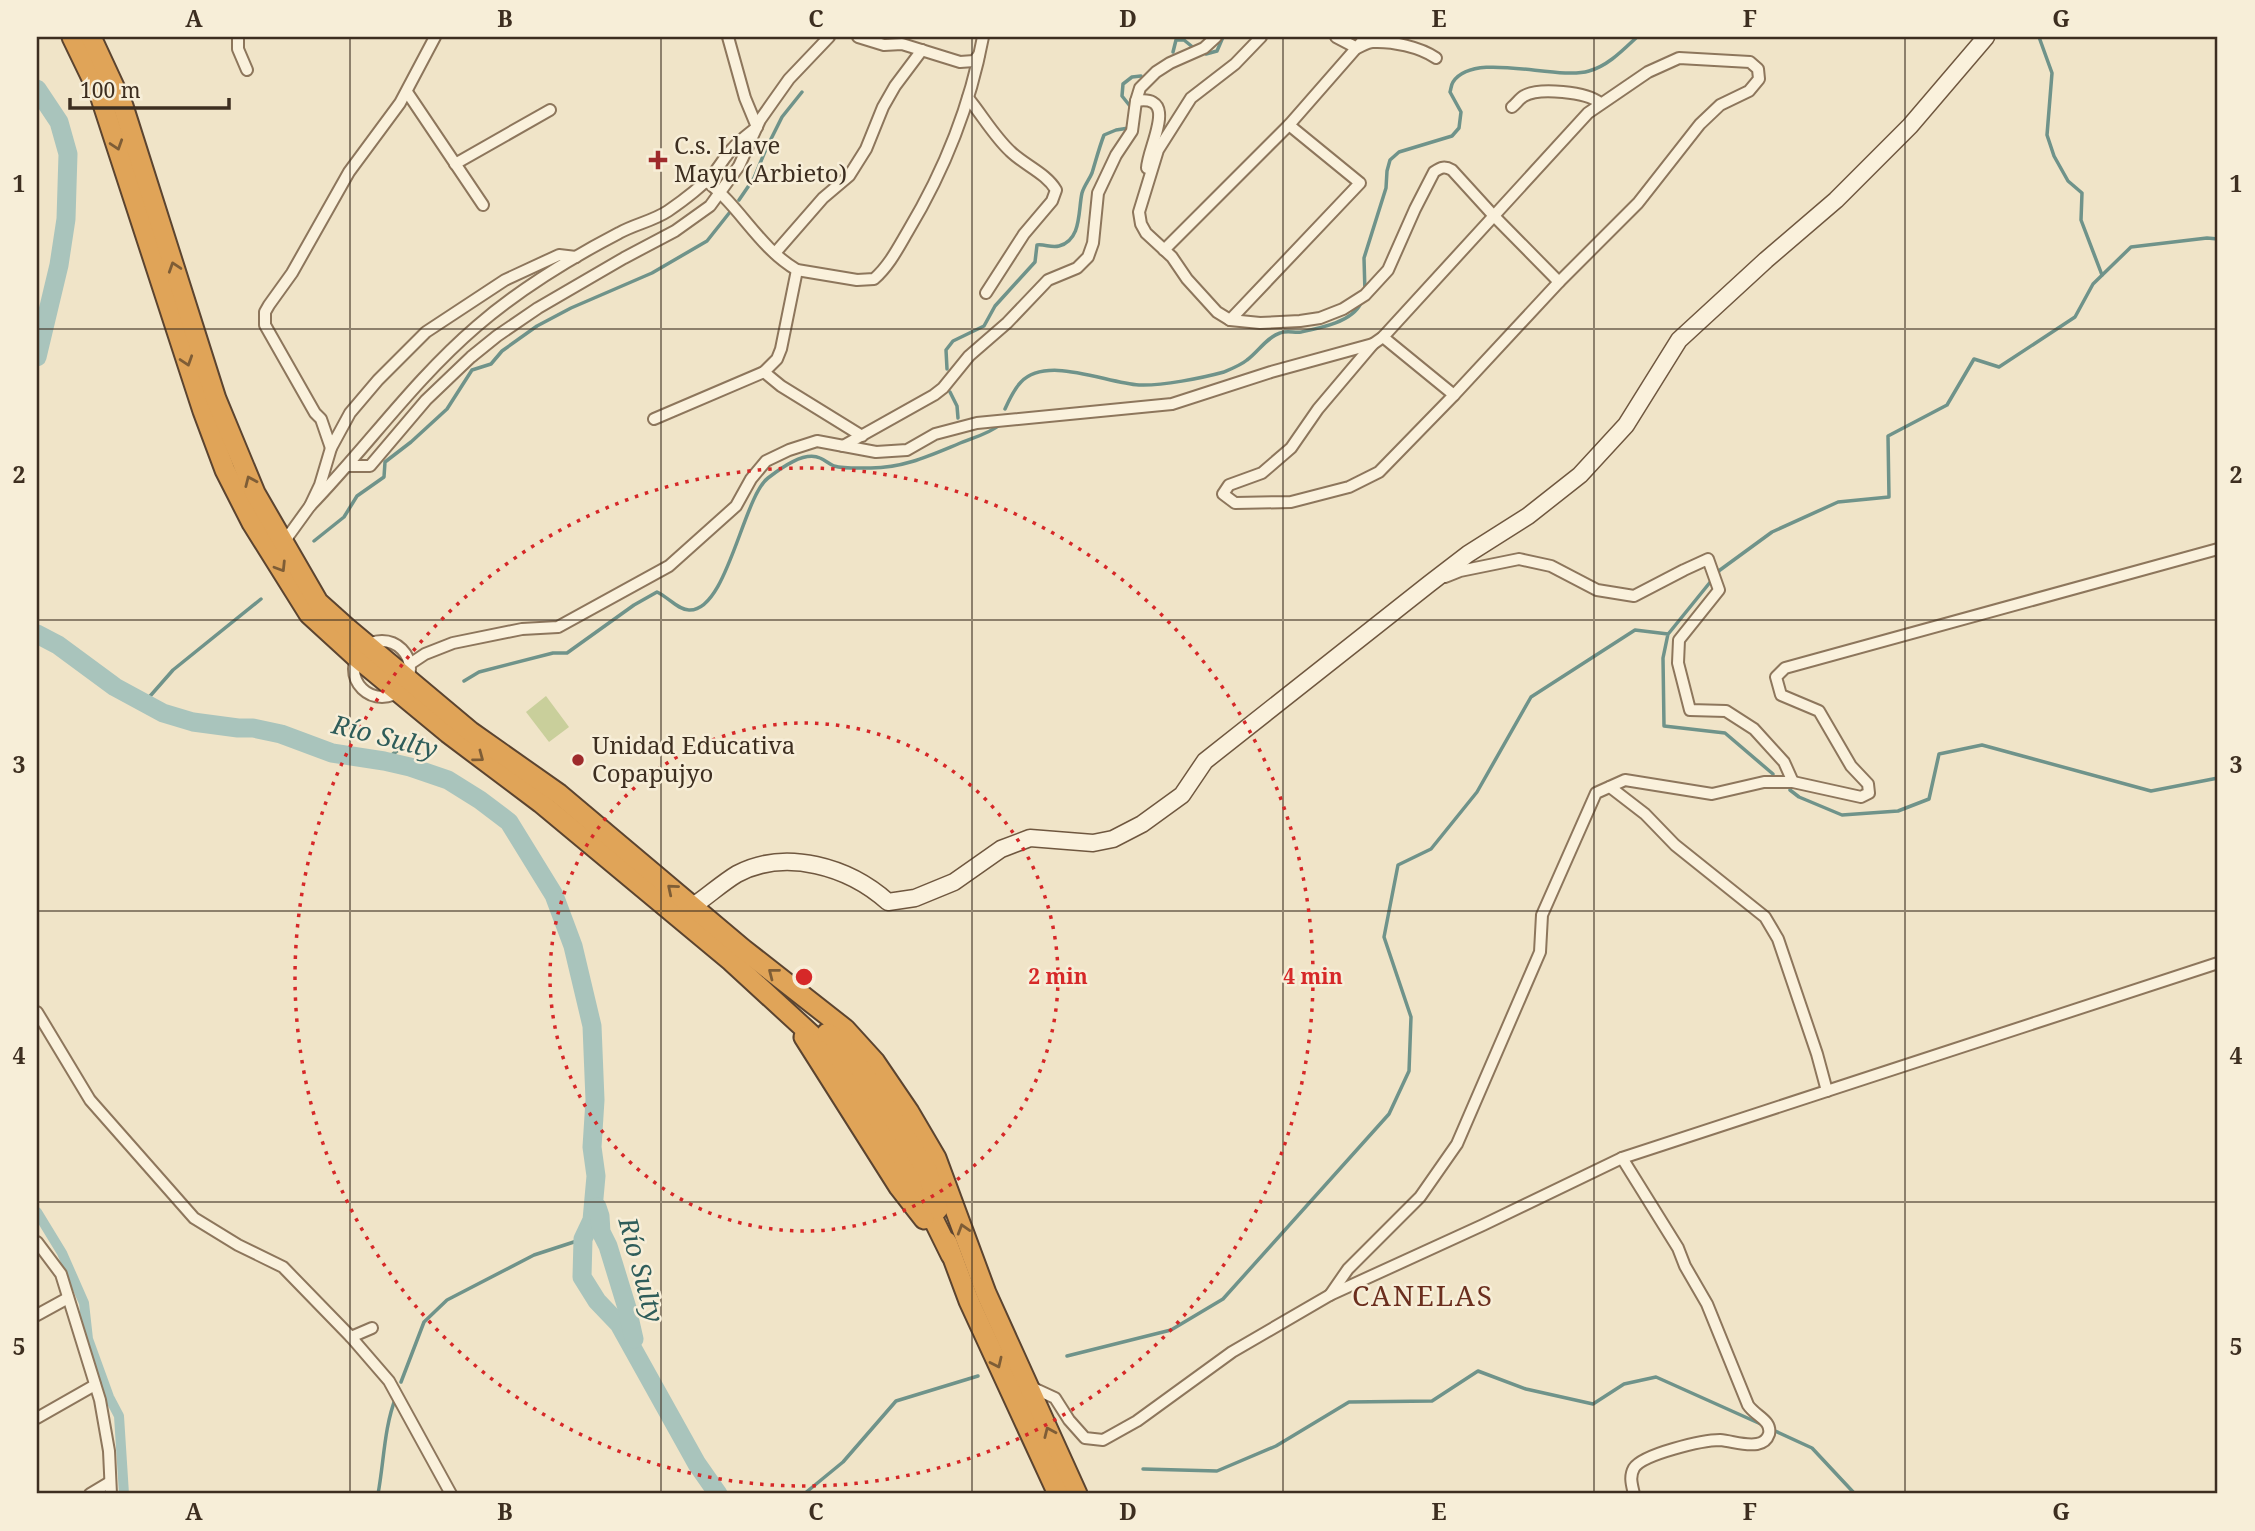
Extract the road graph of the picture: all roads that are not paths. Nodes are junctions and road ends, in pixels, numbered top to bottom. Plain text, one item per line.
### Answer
1 (72, 37) edge
2 (91, 37) edge
3 (238, 37) edge
4 (435, 37) edge
5 (728, 37) edge
6 (829, 37) edge
7 (858, 37) edge
8 (983, 37) edge
9 (1216, 37) edge
10 (1261, 37) edge
11 (1336, 37) edge
12 (1366, 37) edge
13 (1986, 37) edge
14 (902, 41) edge
15 (1353, 43) edge
16 (922, 50) junction
17 (979, 55) junction
18 (1436, 58) dead end
19 (247, 71) dead end
20 (407, 92) junction
21 (968, 98) junction
22 (1136, 101) junction
23 (1600, 103) junction
24 (1512, 107) dead end
25 (550, 110) dead end
26 (1289, 125) junction
27 (757, 127) junction
28 (455, 164) junction
29 (706, 180) junction
30 (1147, 185) junction
31 (720, 192) junction
32 (483, 205) dead end
33 (1493, 215) junction
34 (1164, 250) junction
35 (775, 253) junction
36 (576, 257) junction
37 (797, 270) junction
38 (1559, 282) junction
39 (986, 293) dead end
40 (1230, 320) junction
41 (1383, 337) junction
42 (1373, 344) junction
43 (764, 372) junction
44 (1454, 396) junction
45 (654, 419) dead end
46 (862, 436) junction
47 (843, 446) junction
48 (331, 448) junction
49 (349, 466) junction
50 (310, 506) junction
51 (284, 542) junction
52 (2218, 549) edge
53 (1429, 584) junction
54 (340, 633) junction
55 (366, 654) junction
56 (400, 683) junction
57 (427, 705) junction
58 (1793, 782) junction
59 (1610, 787) junction
60 (693, 906) junction
61 (2218, 962) edge
62 (37, 1012) edge
63 (1827, 1091) junction
64 (1622, 1158) junction
65 (37, 1242) edge
66 (1330, 1294) junction
67 (68, 1298) junction
68 (37, 1315) edge
69 (372, 1328) dead end
70 (351, 1337) junction
71 (95, 1385) junction
72 (1029, 1385) junction
73 (37, 1418) edge
74 (110, 1482) junction
75 (90, 1494) edge
76 (111, 1494) edge
77 (452, 1494) edge
78 (1058, 1494) edge
79 (1077, 1494) edge
80 (1634, 1494) edge

1 -> 54 highway
51 -> 2 highway
3 - 19 street
4 - 20 street
5 - 27 street
6 - 27 street
7 - 14 street
8 - 17 street
9 - 22 street
10 - 30 street
11 - 15 street
12 - 15 street
13 - 53 street
14 - 16 street
15 - 18 street
15 - 26 street
16 - 17 street
16 - 35 street
17 - 21 street
20 - 28 street
20 - 48 street
21 - 37 street
21 - 39 street
22 - 30 street
22 - 46 street
23 - 24 street
23 - 33 street
23 - 38 street
25 - 28 street
26 - 34 street
26 - 40 street
27 - 29 street
27 - 31 street
28 - 32 street
29 - 31 street
29 - 36 street
30 - 34 street
31 - 35 street
31 - 49 street
33 - 38 street
33 - 40 street
33 - 41 street
34 - 40 street
35 - 37 street
36 - 48 street
36 - 49 street
37 - 43 street
38 - 44 street
41 - 42 street
41 - 44 street
42 - 44 street
42 - 47 street
43 - 45 street
43 - 46 street
46 - 47 street
47 - 56 street
48 - 50 street
49 - 50 street
50 - 51 street
51 - 54 highway
52 - 58 street
53 - 58 street
53 - 60 street
54 - 55 highway
54 - 55 highway
55 - 56 highway
55 - 56 street
56 - 57 highway
56 - 57 highway
60 -> 57 highway
57 -> 78 highway
58 - 59 street
59 - 63 street
59 - 66 street
72 -> 60 highway
61 - 63 street
62 - 70 street
63 - 64 street
64 - 66 street
64 - 80 street
65 - 67 street
66 - 72 street
67 - 68 street
67 - 71 street
69 - 70 street
70 - 77 street
71 - 73 street
71 - 74 street
79 -> 72 highway
74 - 75 street
74 - 76 street

